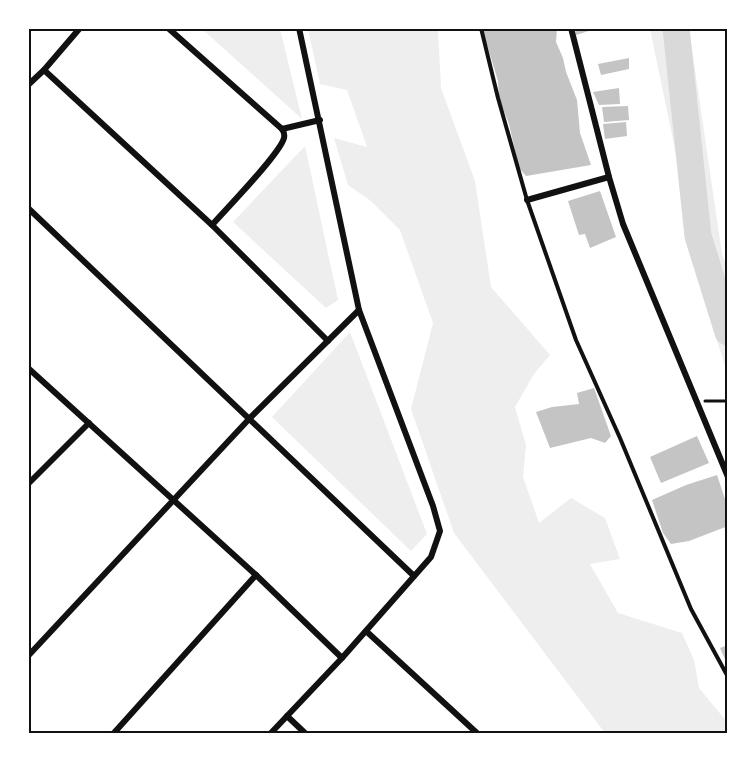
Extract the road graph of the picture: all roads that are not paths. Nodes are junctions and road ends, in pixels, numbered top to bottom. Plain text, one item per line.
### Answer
1 (80, 28) edge
2 (168, 28) edge
3 (299, 28) edge
4 (481, 28) edge
5 (571, 28) edge
6 (44, 70) junction
7 (28, 85) edge
8 (320, 120) junction
9 (282, 129) junction
10 (609, 177) junction
11 (527, 200) junction
12 (28, 208) edge
13 (212, 225) junction
14 (359, 310) junction
15 (328, 341) junction
16 (28, 368) edge
17 (250, 418) junction
18 (89, 423) junction
19 (728, 477) edge
20 (28, 484) edge
21 (172, 500) junction
22 (256, 575) junction
23 (414, 576) junction
24 (366, 631) junction
25 (28, 656) edge
26 (342, 658) junction
27 (728, 677) edge
28 (287, 716) junction
29 (112, 734) edge
30 (270, 734) edge
31 (306, 734) edge
32 (478, 734) edge

1 - 6 street
2 - 9 street
3 - 8 street
4 - 11 lane
5 - 10 street
6 - 7 street
6 - 13 street
8 - 9 street
8 - 14 street
9 - 13 street
10 - 11 street
10 - 19 street
11 - 27 lane
12 - 17 street
13 - 15 street
14 - 15 street
14 - 23 street
15 - 17 street
16 - 18 street
17 - 21 street
17 - 23 street
18 - 20 street
18 - 21 street
21 - 22 street
21 - 25 street
22 - 26 street
22 - 29 street
23 - 24 street
24 - 26 street
24 - 32 street
26 - 28 street
28 - 30 street
28 - 31 street

